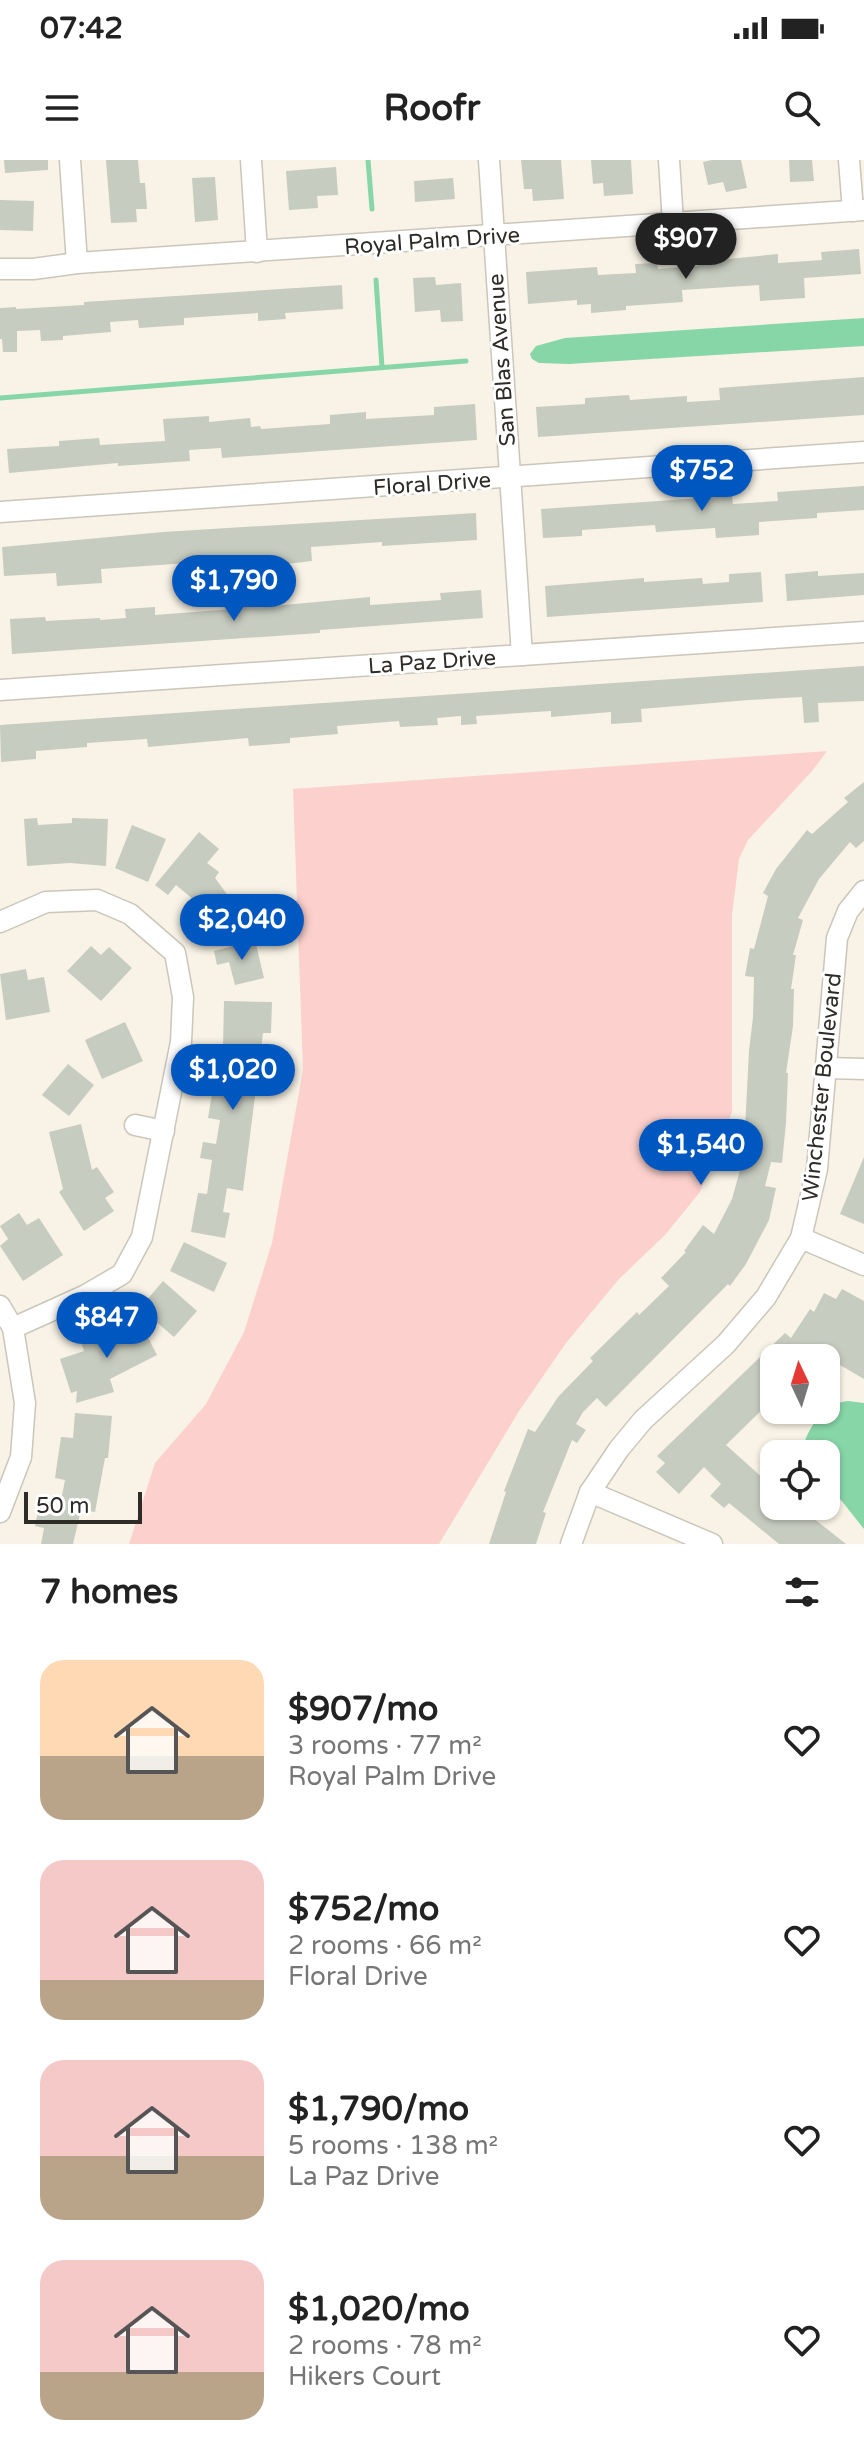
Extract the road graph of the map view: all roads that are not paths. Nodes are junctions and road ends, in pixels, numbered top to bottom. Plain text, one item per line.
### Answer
1 (70, 160) edge
2 (251, 160) edge
3 (489, 160) edge
4 (669, 160) edge
5 (849, 160) edge
6 (858, 211) edge
7 (673, 223) junction
8 (493, 236) junction
9 (257, 252) junction
10 (77, 263) junction
11 (0, 269) edge
12 (864, 452) edge
13 (509, 477) junction
14 (0, 512) edge
15 (864, 632) edge
16 (522, 655) junction
17 (0, 690) edge
18 (864, 891) edge
19 (0, 922) edge
20 (827, 1068) junction
21 (864, 1069) edge
22 (135, 1125) dead end
23 (164, 1131) junction
24 (801, 1238) junction
25 (864, 1265) edge
26 (0, 1306) edge
27 (13, 1328) junction
28 (590, 1492) junction
29 (0, 1512) edge
30 (571, 1544) edge
31 (712, 1544) edge

1 - 10 street
2 - 9 street
3 - 8 street, San Blas Avenue
4 - 7 street
5 - 6 street
6 - 7 street, Royal Palm Drive
7 - 8 street, Royal Palm Drive
8 - 9 street, Royal Palm Drive
8 - 13 street, San Blas Avenue
9 - 10 street, Royal Palm Drive
10 - 11 street, Royal Palm Drive
12 - 13 street, Floral Drive
13 - 14 street, Floral Drive
13 - 16 street, San Blas Avenue
15 - 16 street, La Paz Drive
16 - 17 street, La Paz Drive
18 - 20 street, Winchester Boulevard
19 - 23 street
20 - 21 street
20 - 24 street, Winchester Boulevard
22 - 23 street
23 - 27 street
24 - 25 street
24 - 28 street, Winchester Boulevard
26 - 27 street
27 - 29 street
28 - 30 street, Winchester Boulevard
28 - 31 street

